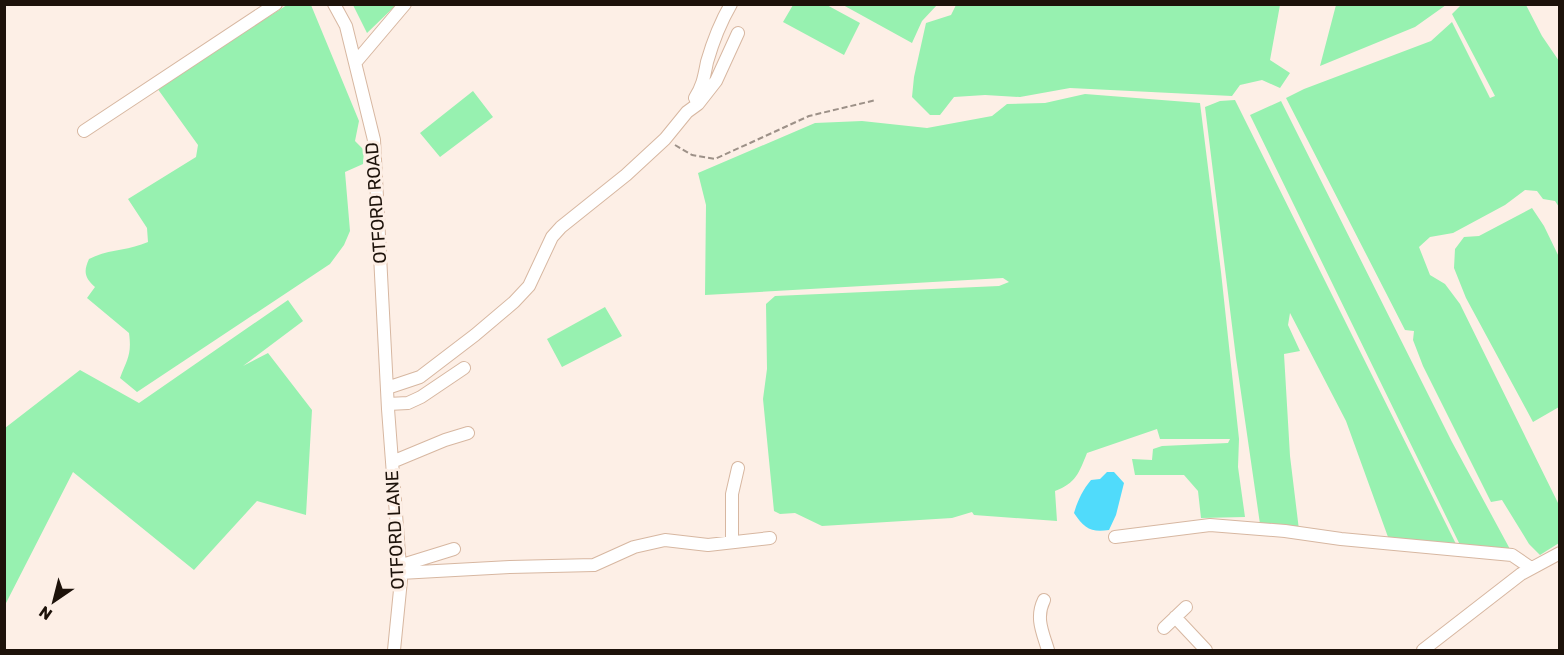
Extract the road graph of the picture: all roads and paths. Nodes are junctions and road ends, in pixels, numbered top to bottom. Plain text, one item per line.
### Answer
1 (276, 4) edge
2 (334, 4) edge
3 (405, 4) edge
4 (731, 4) edge
5 (738, 33) dead end
6 (355, 63) junction
7 (876, 100) dead end
8 (687, 112) junction
9 (84, 131) dead end
10 (665, 139) junction
11 (464, 368) dead end
12 (387, 388) junction
13 (388, 406) junction
14 (468, 433) dead end
15 (392, 462) junction
16 (738, 468) dead end
17 (1115, 537) dead end
18 (770, 538) dead end
19 (732, 542) junction
20 (454, 549) dead end
21 (1560, 553) edge
22 (1531, 568) junction
23 (400, 569) junction
24 (1044, 600) dead end
25 (1186, 607) dead end
26 (1175, 617) junction
27 (1164, 628) dead end
28 (394, 651) edge
29 (1048, 651) edge
30 (1206, 651) edge
31 (1423, 651) edge

1 - 9 street
2 - 6 street, OTFORD ROAD
3 - 6 street
4 - 8 street
5 - 8 street
6 - 12 street, OTFORD ROAD
7 - 10 path
8 - 10 street
10 - 12 street
11 - 13 street
12 - 13 street, OTFORD ROAD
13 - 15 street, OTFORD LANE
14 - 15 street
15 - 23 street, OTFORD LANE
16 - 19 street
17 - 22 street
18 - 19 street
19 - 23 street
20 - 23 street
21 - 22 street
22 - 31 street
23 - 28 street, OTFORD LANE
24 - 29 street
25 - 26 street
26 - 27 street
26 - 30 street

